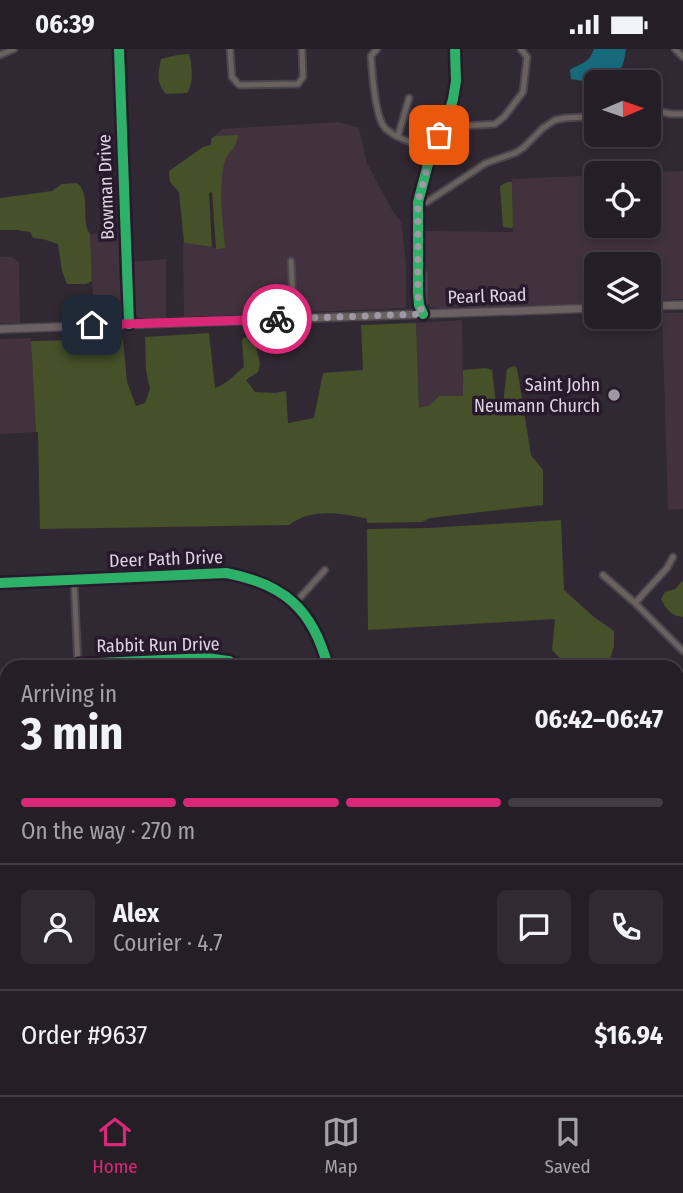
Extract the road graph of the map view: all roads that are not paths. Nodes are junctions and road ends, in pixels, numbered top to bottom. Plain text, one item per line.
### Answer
1 (14, 49) edge
2 (119, 49) edge
3 (230, 49) edge
4 (302, 49) edge
5 (377, 49) edge
6 (455, 49) edge
7 (521, 49) edge
8 (675, 49) edge
9 (0, 55) edge
10 (683, 57) edge
11 (410, 98) dead end
12 (662, 112) edge
13 (683, 114) edge
14 (584, 117) edge
15 (447, 120) junction
16 (398, 136) junction
17 (432, 149) junction
18 (418, 202) junction
19 (291, 261) dead end
20 (683, 305) edge
21 (661, 306) edge
22 (584, 308) edge
23 (423, 314) junction
24 (295, 319) junction
25 (129, 324) junction
26 (0, 330) edge
27 (673, 557) dead end
28 (326, 570) dead end
29 (603, 575) dead end
30 (74, 579) junction
31 (0, 583) edge
32 (295, 603) junction
33 (635, 603) junction
34 (683, 651) edge
35 (78, 660) edge
36 (169, 660) edge
37 (229, 660) edge
38 (326, 660) edge

1 - 9 street
2 - 25 street, Bowman Drive
3 - 4 street
5 - 16 street
6 - 15 street
7 - 15 street
8 - 10 street
11 - 16 street
12 - 13 street
14 - 18 street
15 - 17 street
16 - 17 street
17 - 18 street
18 - 23 street
19 - 24 street
20 - 21 main road
22 - 23 main road, Pearl Road
23 - 24 main road, Pearl Road
24 - 25 main road, Pearl Road
25 - 26 main road, Pearl Road
27 - 33 street
28 - 32 street
29 - 33 street
30 - 31 street, Deer Path Drive
30 - 32 street, Deer Path Drive
30 - 35 street
32 - 38 street, Deer Path Drive
33 - 34 street
36 - 37 street, Rabbit Run Drive

